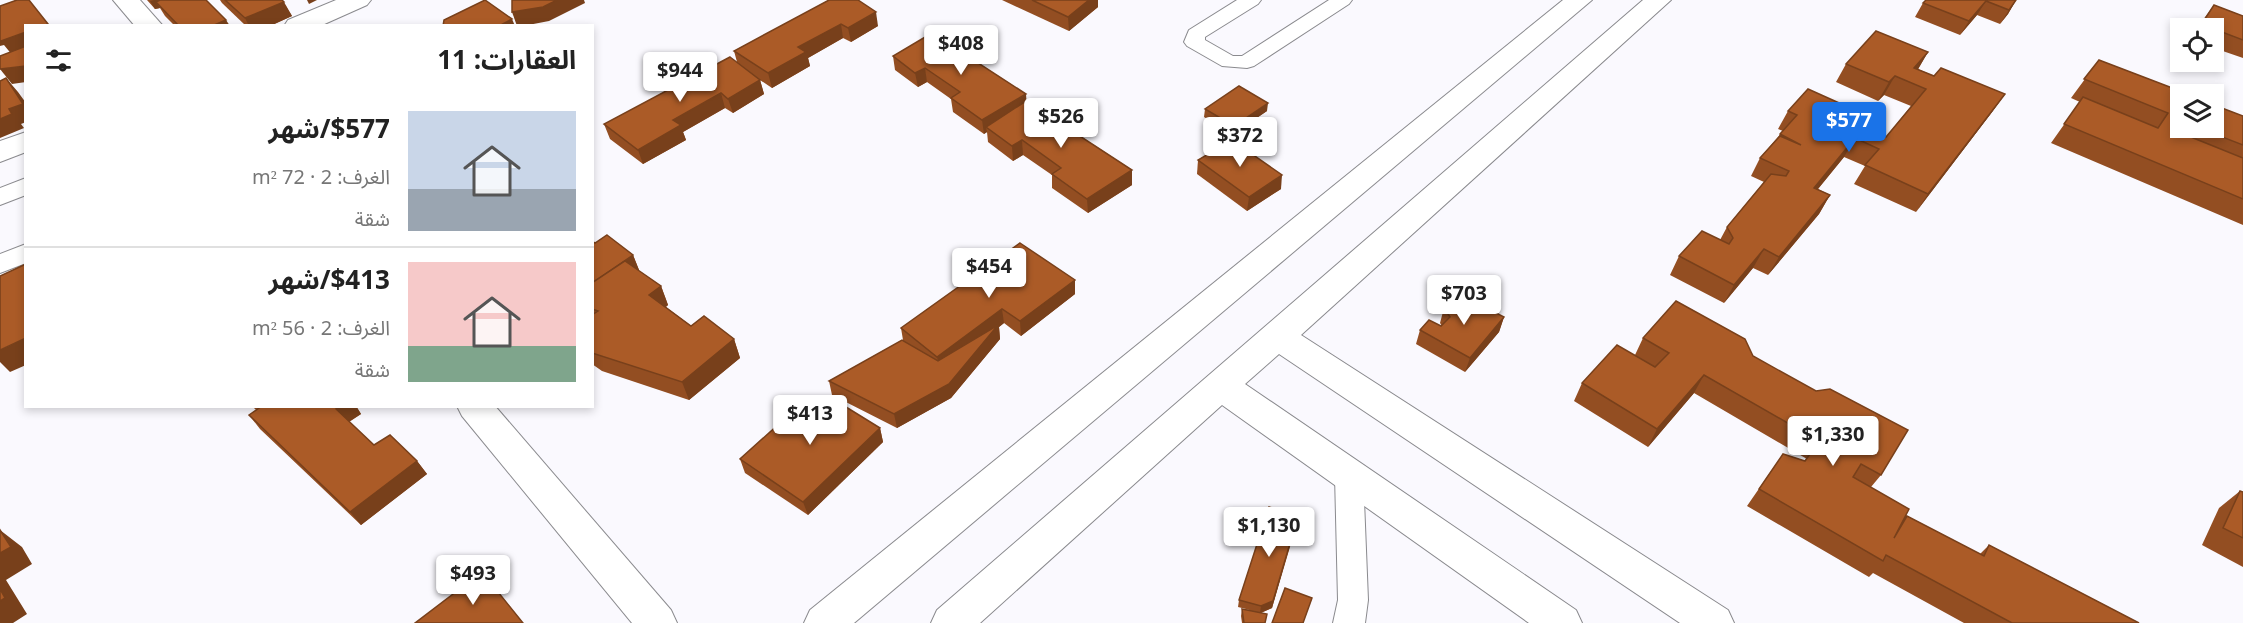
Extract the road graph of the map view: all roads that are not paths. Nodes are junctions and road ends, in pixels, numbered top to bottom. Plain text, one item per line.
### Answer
1 (126, 0) edge
2 (357, 0) edge
3 (1251, 0) edge
4 (1342, 0) edge
5 (1658, 0) edge
6 (1570, 2) edge
7 (148, 24) edge
8 (302, 24) edge
9 (24, 142) edge
10 (0, 152) edge
11 (24, 187) edge
12 (0, 197) edge
13 (24, 254) edge
14 (0, 264) edge
15 (1277, 336) junction
16 (1221, 386) junction
17 (476, 408) edge
18 (1349, 475) junction
19 (657, 623) edge
20 (824, 623) edge
21 (951, 623) edge
22 (1349, 623) edge
23 (1562, 623) edge
24 (1714, 623) edge

1 - 7 street
2 - 8 street
3 - 4 lane
5 - 15 street
6 - 20 street
9 - 10 street
11 - 12 lane
13 - 14 lane
15 - 16 street
15 - 24 street
16 - 18 street
16 - 21 street
17 - 19 street
18 - 22 lane
18 - 23 street

